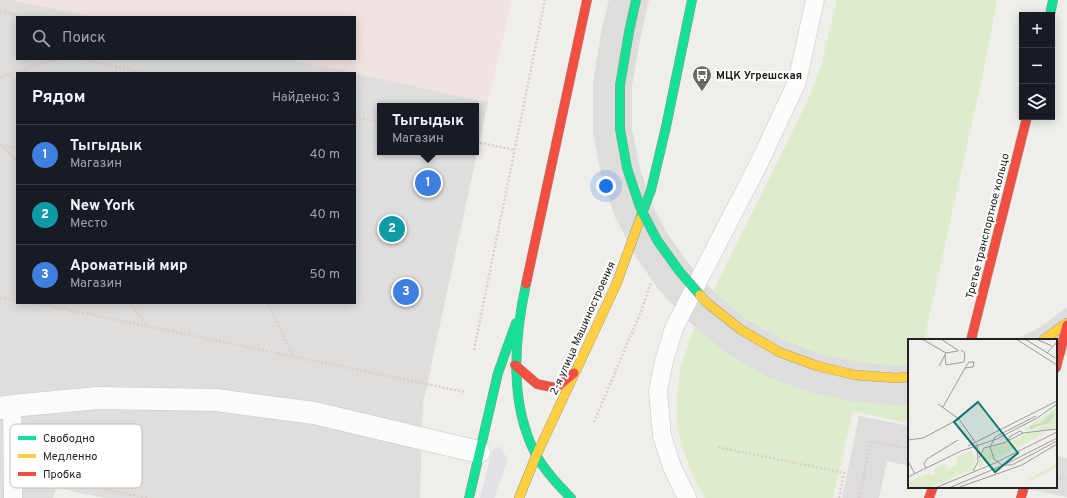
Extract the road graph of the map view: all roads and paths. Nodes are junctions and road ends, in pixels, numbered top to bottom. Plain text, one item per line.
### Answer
1 (545, 0) edge
2 (587, 0) edge
3 (636, 0) edge
4 (692, 0) edge
5 (816, 0) edge
6 (1053, 0) edge
7 (0, 11) edge
8 (1051, 12) edge
9 (17, 16) edge
10 (53, 60) edge
11 (85, 60) edge
12 (117, 67) junction
13 (16, 72) edge
14 (17, 72) edge
15 (116, 72) edge
16 (141, 72) edge
17 (0, 78) edge
18 (356, 117) edge
19 (1026, 120) edge
20 (377, 121) edge
21 (479, 143) edge
22 (0, 144) edge
23 (16, 149) edge
24 (515, 150) junction
25 (16, 160) edge
26 (0, 298) edge
27 (16, 300) edge
28 (40, 304) edge
29 (131, 304) edge
30 (268, 304) edge
31 (521, 309) junction
32 (1067, 324) edge
33 (148, 326) junction
34 (971, 339) edge
35 (1044, 339) edge
36 (473, 353) dead end
37 (293, 356) junction
38 (1057, 364) edge
39 (516, 365) junction
40 (574, 373) junction
41 (908, 377) edge
42 (466, 392) dead end
43 (6, 407) edge
44 (10, 443) edge
45 (718, 447) dead end
46 (908, 449) edge
47 (479, 452) junction
48 (536, 456) junction
49 (1057, 478) edge
50 (1067, 480) edge
51 (100, 488) edge
52 (932, 488) edge
53 (1024, 488) edge
54 (148, 498) edge
55 (469, 498) edge
56 (519, 498) edge
57 (571, 498) edge
58 (687, 498) edge
59 (839, 498) edge
60 (859, 498) edge
61 (930, 498) edge
62 (1021, 498) edge

1 - 24 path
2 - 31 main road
3 - 41 main road, bridge
4 - 40 main road, 2-я улица Машиностроения
5 - 58 lane
6 - 8 main road
7 - 9 path
10 - 14 path
11 - 12 path
12 - 15 path
12 - 16 path
13 - 17 path
18 - 20 path
19 - 34 main road, Третье транспортное кольцо
21 - 24 path
22 - 23 path
22 - 25 path
24 - 36 path
26 - 27 path
28 - 33 path
29 - 33 path
30 - 37 path
31 - 39 main road
31 - 47 main road
32 - 35 main road
32 - 38 main road
33 - 37 path
37 - 42 path
39 - 40 main road
39 - 48 main road
40 - 48 main road, 2-я улица Машиностроения
43 - 44 lane
43 - 47 street
45 - 59 path
46 - 60 path
47 - 55 main road
48 - 56 main road, 2-я улица Машиностроения
48 - 57 main road
49 - 50 path
51 - 54 path
52 - 61 main road
53 - 62 main road

